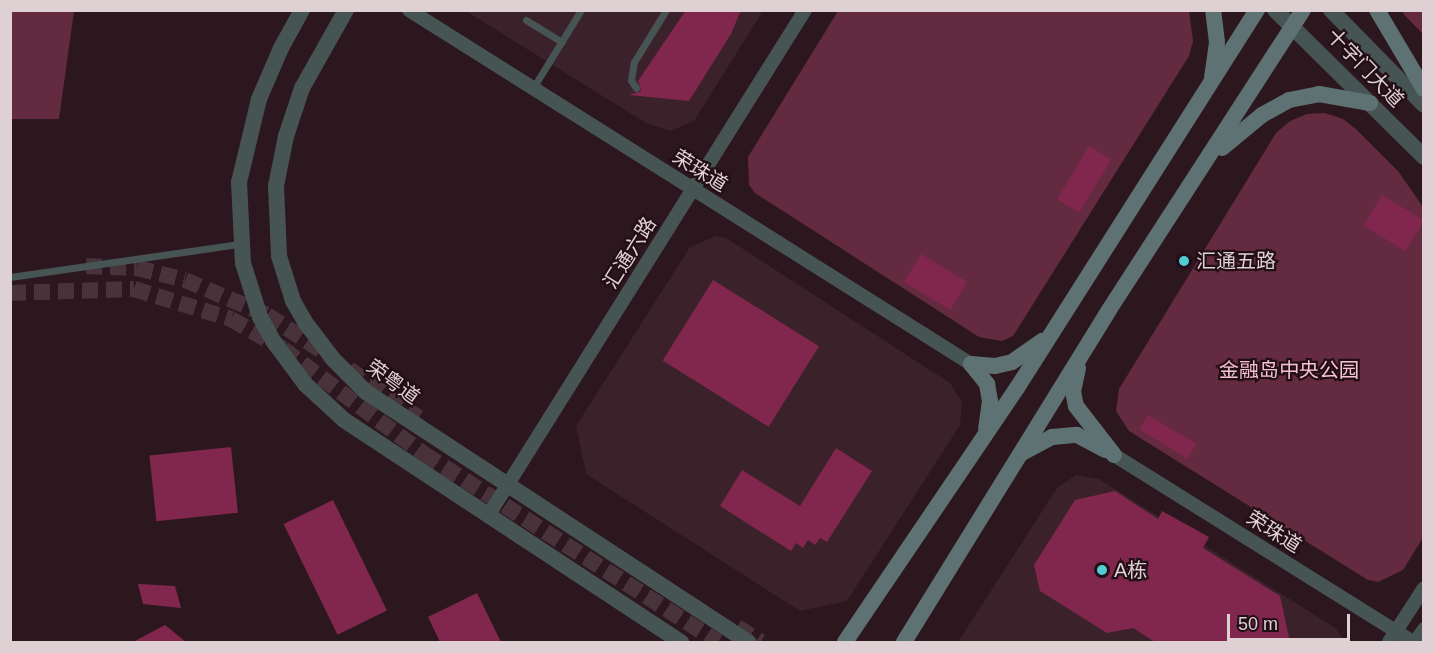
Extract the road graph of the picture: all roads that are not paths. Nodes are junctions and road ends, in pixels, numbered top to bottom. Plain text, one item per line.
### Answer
1 (302, 10) edge
2 (346, 10) edge
3 (409, 10) edge
4 (581, 10) edge
5 (666, 10) edge
6 (805, 10) edge
7 (1213, 10) edge
8 (1257, 10) edge
9 (1275, 10) edge
10 (1302, 10) edge
11 (1331, 10) edge
12 (1377, 10) edge
13 (526, 20) dead end
14 (1294, 25) junction
15 (562, 42) junction
16 (1211, 83) junction
17 (533, 88) junction
18 (636, 88) dead end
19 (1424, 89) edge
20 (1370, 104) junction
21 (1424, 105) edge
22 (1424, 157) edge
23 (1210, 158) junction
24 (693, 189) junction
25 (240, 244) junction
26 (10, 277) edge
27 (1056, 328) junction
28 (1082, 355) junction
29 (971, 364) junction
30 (984, 436) junction
31 (1114, 455) junction
32 (1018, 456) junction
33 (507, 485) junction
34 (488, 516) junction
35 (1424, 588) edge
36 (1424, 629) edge
37 (1393, 637) edge
38 (681, 642) edge
39 (748, 642) tunnel mouth
40 (845, 642) edge
41 (904, 642) edge
42 (1414, 642) edge

1 - 25 street
2 - 33 street, 荣粤道
3 - 17 street, 荣珠道
4 - 15 lane
5 - 18 lane
6 - 24 street, 汇通六路
7 - 16 main road
8 - 16 main road
9 - 14 street, 十字门大道
10 - 14 main road
11 - 21 street, 十字门大道
12 - 19 main road
13 - 15 lane
14 - 20 street, 十字门大道
14 - 23 main road
15 - 17 lane
16 - 27 main road
17 - 24 street, 荣珠道
20 - 22 street, 十字门大道
20 - 23 main road
23 - 28 main road
24 - 29 street, 荣珠道
24 - 33 street, 汇通六路
25 - 26 lane
25 - 34 street
27 - 29 main road
27 - 30 main road
28 - 31 main road
28 - 32 main road
29 - 30 main road
30 - 40 main road
31 - 32 main road
31 - 37 street, 荣珠道
32 - 41 main road
33 - 34 street, 汇通六路
33 - 39 street, 荣粤道
34 - 38 street
35 - 37 street
36 - 42 street
37 - 42 street, 荣珠道

